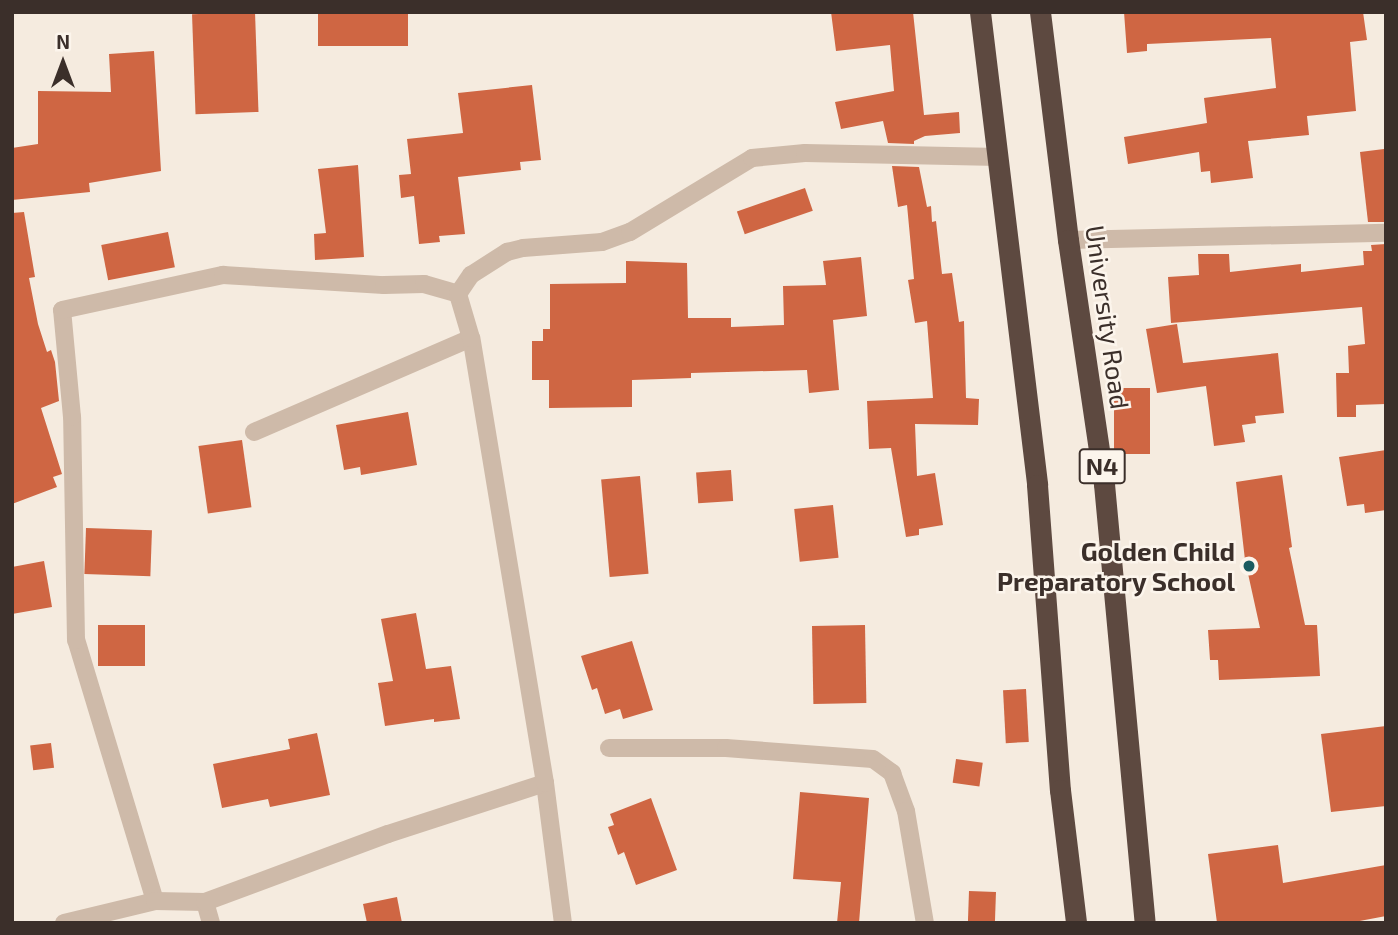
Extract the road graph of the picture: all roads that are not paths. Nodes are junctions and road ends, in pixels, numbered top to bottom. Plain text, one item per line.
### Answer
1 (980, 12) edge
2 (1040, 12) edge
3 (999, 157) junction
4 (1386, 233) edge
5 (1069, 240) junction
6 (458, 294) junction
7 (471, 338) junction
8 (254, 432) dead end
9 (609, 748) dead end
10 (545, 783) junction
11 (155, 901) junction
12 (205, 902) junction
13 (64, 923) edge
14 (211, 923) edge
15 (563, 923) edge
16 (925, 923) edge
17 (1076, 923) edge
18 (1145, 923) edge

1 - 3 highway
2 - 5 highway, University Road / N4
3 - 6 street
3 - 17 highway
4 - 5 street
5 - 18 highway, University Road / N4
6 - 7 street
6 - 11 street
7 - 8 street
7 - 10 street
9 - 16 street
10 - 12 street
10 - 15 street
11 - 12 street
11 - 13 street
12 - 14 street

